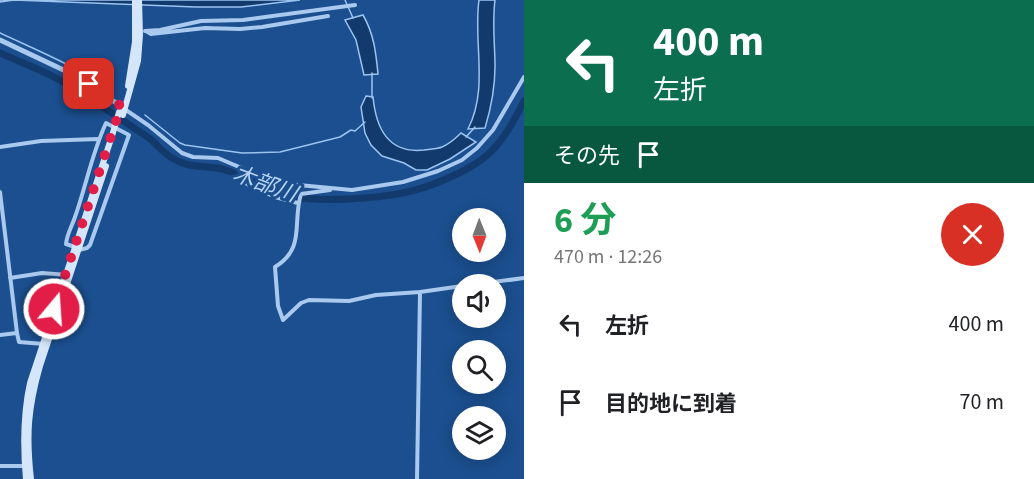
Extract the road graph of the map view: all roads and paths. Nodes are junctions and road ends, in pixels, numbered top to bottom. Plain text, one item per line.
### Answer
1 (137, 0) edge
2 (355, 5) dead end
3 (328, 16) dead end
4 (0, 40) edge
5 (524, 77) edge
6 (122, 110) junction
7 (98, 139) junction
8 (0, 147) edge
9 (247, 184) dead end
10 (337, 189) junction
11 (0, 192) edge
12 (299, 202) junction
13 (77, 248) junction
14 (68, 276) junction
15 (10, 278) junction
16 (524, 278) edge
17 (506, 280) edge
18 (452, 287) edge
19 (420, 292) junction
20 (17, 333) junction
21 (0, 335) edge
22 (45, 344) junction
23 (27, 465) junction
24 (0, 466) edge
25 (26, 479) edge
26 (31, 479) edge
27 (417, 479) edge

1 - 6 main road
2 - 3 street
4 - 6 street
5 - 10 street
6 - 10 street
6 - 13 main road, bridge
7 - 8 street
7 - 13 street
7 - 13 street
9 - 12 street
10 - 12 street
11 - 15 street
12 - 19 street
13 - 14 main road
14 - 15 street
14 - 22 main road
15 - 20 street
16 - 17 street
18 - 19 street
19 - 27 street
20 - 21 street
20 - 22 street
22 - 23 main road
23 - 24 street
23 - 25 main road
23 - 26 main road

